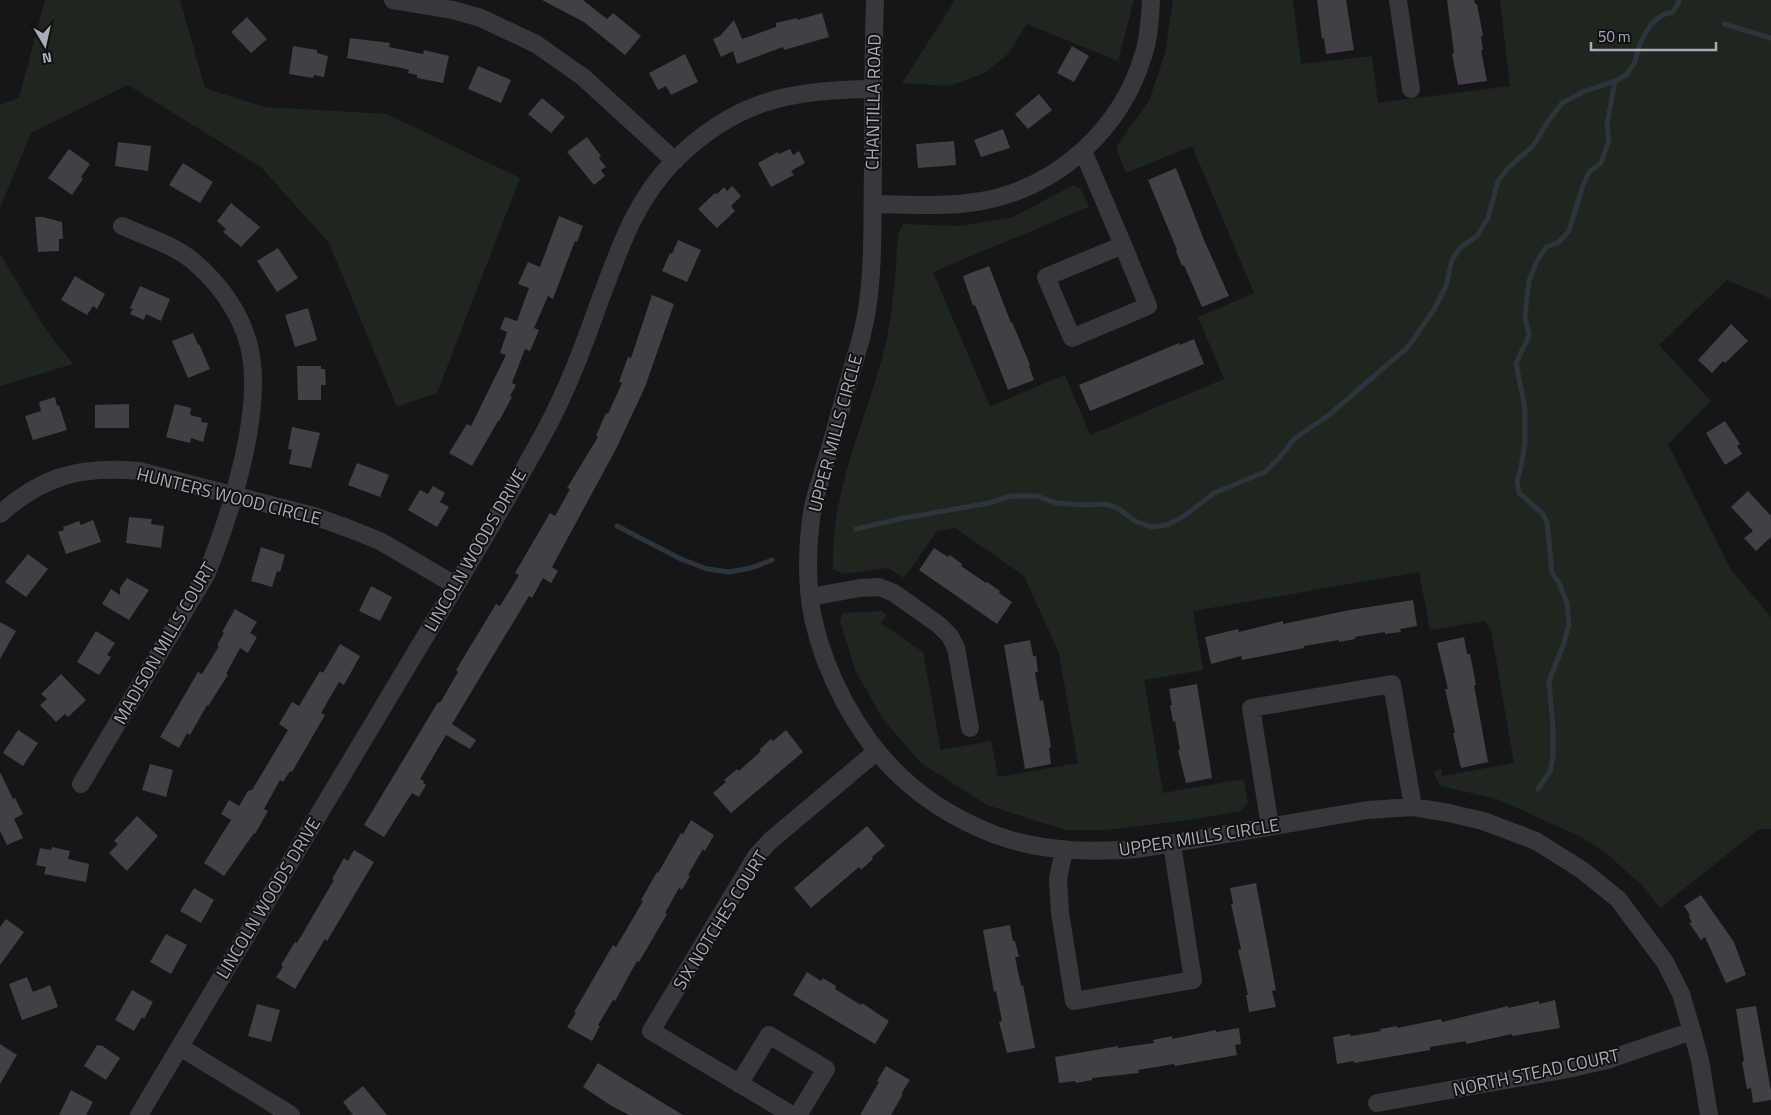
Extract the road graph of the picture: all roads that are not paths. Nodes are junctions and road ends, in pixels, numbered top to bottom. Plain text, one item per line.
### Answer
1 (394, 0) edge
2 (874, 0) edge
3 (1151, 0) edge
4 (1398, 0) edge
5 (873, 89) junction
6 (1411, 89) dead end
7 (1083, 151) junction
8 (674, 161) junction
9 (872, 204) junction
10 (122, 226) dead end
11 (1123, 245) junction
12 (234, 496) junction
13 (0, 514) edge
14 (455, 586) junction
15 (810, 597) junction
16 (970, 728) dead end
17 (877, 751) junction
18 (81, 784) dead end
19 (1413, 807) junction
20 (1270, 826) junction
21 (1172, 844) junction
22 (1064, 850) junction
23 (1692, 1031) junction
24 (180, 1047) junction
25 (739, 1084) junction
26 (1377, 1103) dead end
27 (138, 1115) edge
28 (291, 1115) edge
29 (792, 1115) edge
30 (798, 1115) edge
31 (1709, 1115) edge

1 - 8 street
2 - 5 street, CHANTILLA ROAD
3 - 7 street
4 - 6 street
5 - 8 street, LINCOLN WOODS DRIVE
5 - 9 street, CHANTILLA ROAD
7 - 9 street
7 - 11 street
8 - 14 street, LINCOLN WOODS DRIVE
9 - 15 street, UPPER MILLS CIRCLE
10 - 12 street, MADISON MILLS COURT
11 - 11 street
12 - 13 street, HUNTERS WOOD CIRCLE
12 - 14 street, HUNTERS WOOD CIRCLE
12 - 18 street, MADISON MILLS COURT
14 - 24 street, LINCOLN WOODS DRIVE
15 - 16 street
15 - 17 street, UPPER MILLS CIRCLE
17 - 22 street, UPPER MILLS CIRCLE
17 - 25 street, SIX NOTCHES COURT
19 - 20 street, UPPER MILLS CIRCLE
19 - 20 street
19 - 23 street, UPPER MILLS CIRCLE
20 - 21 street, UPPER MILLS CIRCLE
21 - 22 street, UPPER MILLS CIRCLE
21 - 22 street
23 - 26 street, NORTH STEAD COURT
23 - 31 street, UPPER MILLS CIRCLE
24 - 27 street, LINCOLN WOODS DRIVE
24 - 28 street
25 - 29 street, SIX NOTCHES COURT
25 - 30 street

